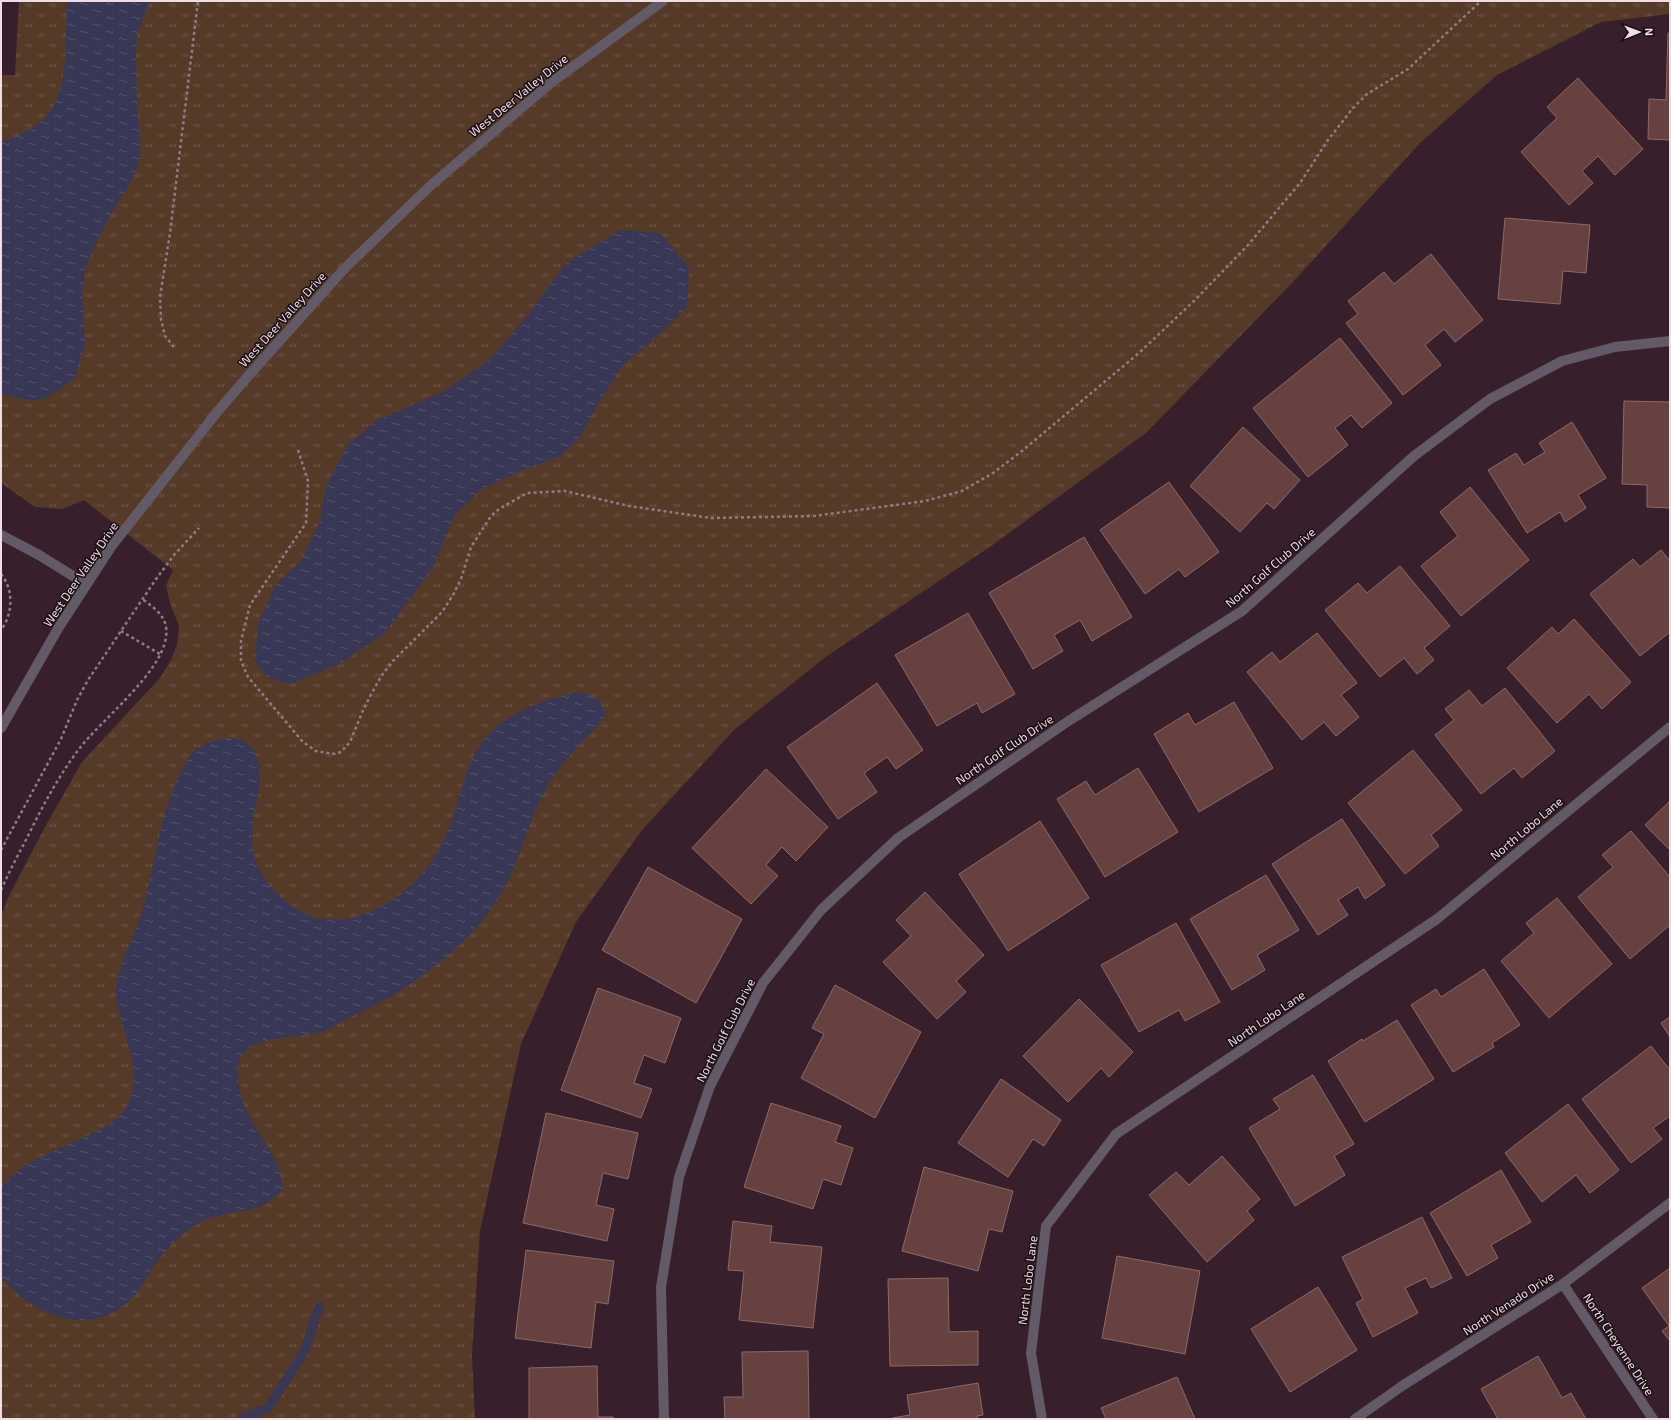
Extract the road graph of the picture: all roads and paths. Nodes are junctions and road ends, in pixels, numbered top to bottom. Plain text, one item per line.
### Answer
1 (198, 1) edge
2 (663, 1) edge
3 (1481, 1) edge
4 (1670, 340) edge
5 (174, 347) dead end
6 (298, 450) dead end
7 (199, 528) dead end
8 (1, 536) edge
9 (1, 574) edge
10 (86, 584) junction
11 (142, 599) junction
12 (1, 630) edge
13 (121, 631) junction
14 (160, 654) junction
15 (1670, 727) edge
16 (1, 728) edge
17 (1, 850) edge
18 (1, 890) edge
19 (1670, 1203) edge
20 (1563, 1284) junction
21 (664, 1419) edge
22 (1042, 1419) edge
23 (1356, 1419) edge
24 (1652, 1419) edge

1 - 5 path
2 - 10 street, West Deer Valley Drive, bridge
3 - 6 path
4 - 21 street, North Golf Club Drive
7 - 11 path
8 - 10 street
9 - 12 path
10 - 16 street, West Deer Valley Drive
11 - 13 path
11 - 14 path
13 - 14 path
13 - 17 path
14 - 18 path
15 - 22 street, North Lobo Lane
19 - 20 street, North Venado Drive
20 - 23 street, North Venado Drive
20 - 24 street, North Cheyenne Drive

